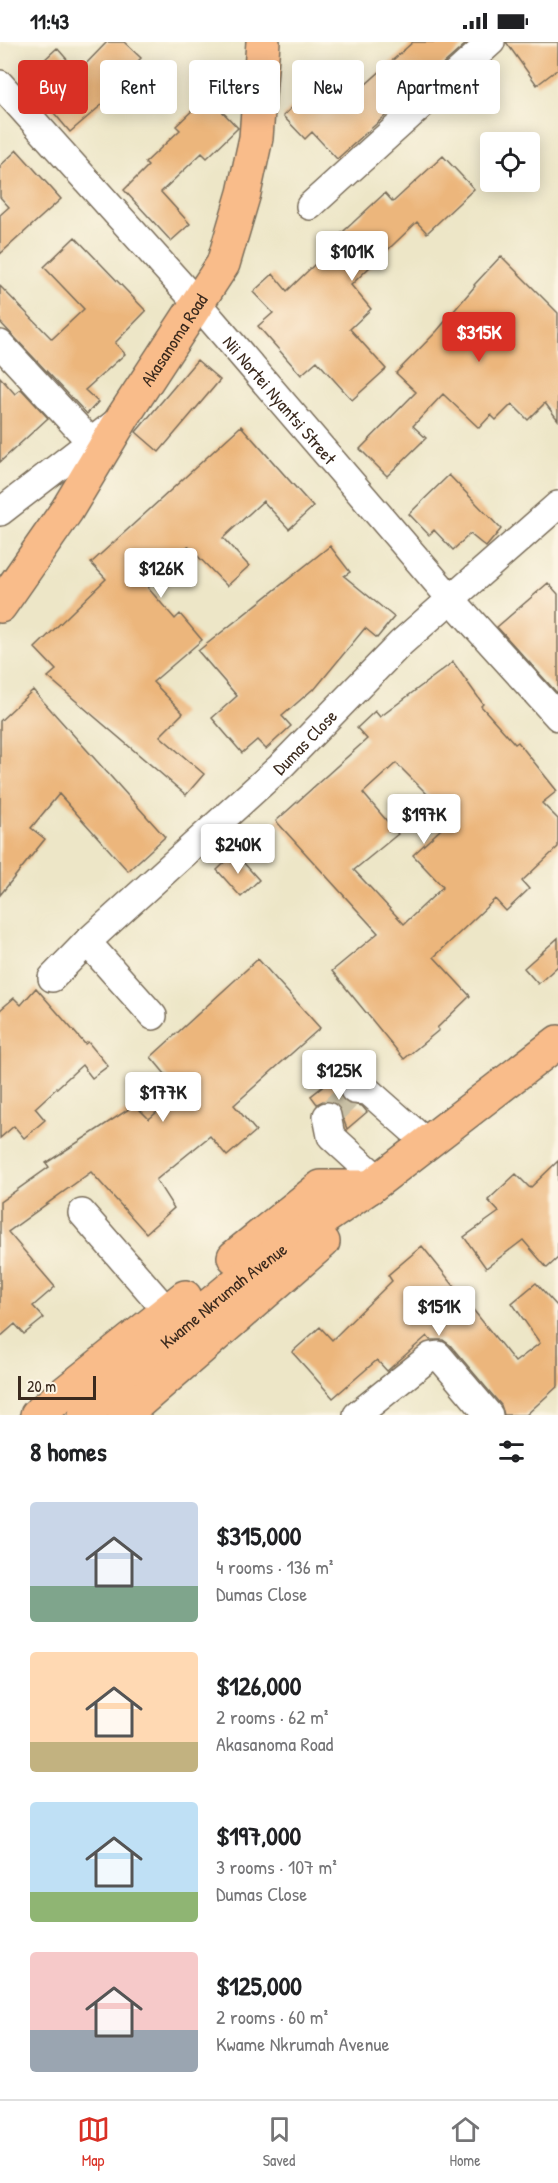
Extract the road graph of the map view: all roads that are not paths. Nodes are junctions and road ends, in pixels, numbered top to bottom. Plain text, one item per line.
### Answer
1 (263, 42) edge
2 (491, 42) edge
3 (0, 84) edge
4 (310, 206) dead end
5 (197, 303) junction
6 (0, 344) edge
7 (123, 417) junction
8 (90, 441) junction
9 (558, 505) edge
10 (0, 512) edge
11 (452, 600) junction
12 (0, 606) edge
13 (558, 717) edge
14 (87, 942) junction
15 (52, 978) dead end
16 (153, 1016) dead end
17 (558, 1042) edge
18 (354, 1090) dead end
19 (327, 1116) dead end
20 (427, 1143) junction
21 (374, 1184) junction
22 (82, 1213) dead end
23 (167, 1311) junction
24 (37, 1415) edge
25 (85, 1415) edge
26 (124, 1415) edge
27 (357, 1415) edge
28 (489, 1415) edge

1 - 5 main road, Akasanoma Road
2 - 4 street
3 - 5 street, Nii Nortei Nyantsi Street
5 - 7 main road, Akasanoma Road
5 - 11 street, Nii Nortei Nyantsi Street
6 - 8 street
7 - 8 street
7 - 12 main road, Akasanoma Road
8 - 10 street
9 - 11 street, Dumas Close
11 - 13 street, Nii Nortei Nyantsi Street
11 - 14 street, Dumas Close
14 - 15 street, Dumas Close
14 - 16 street
17 - 20 main road, Kwame Nkrumah Avenue
18 - 20 street
19 - 21 street
20 - 21 main road, Kwame Nkrumah Avenue
21 - 23 main road
21 - 25 main road, Kwame Nkrumah Avenue
21 - 26 main road, Kwame Nkrumah Avenue
22 - 23 street
23 - 24 main road
27 - 28 street

